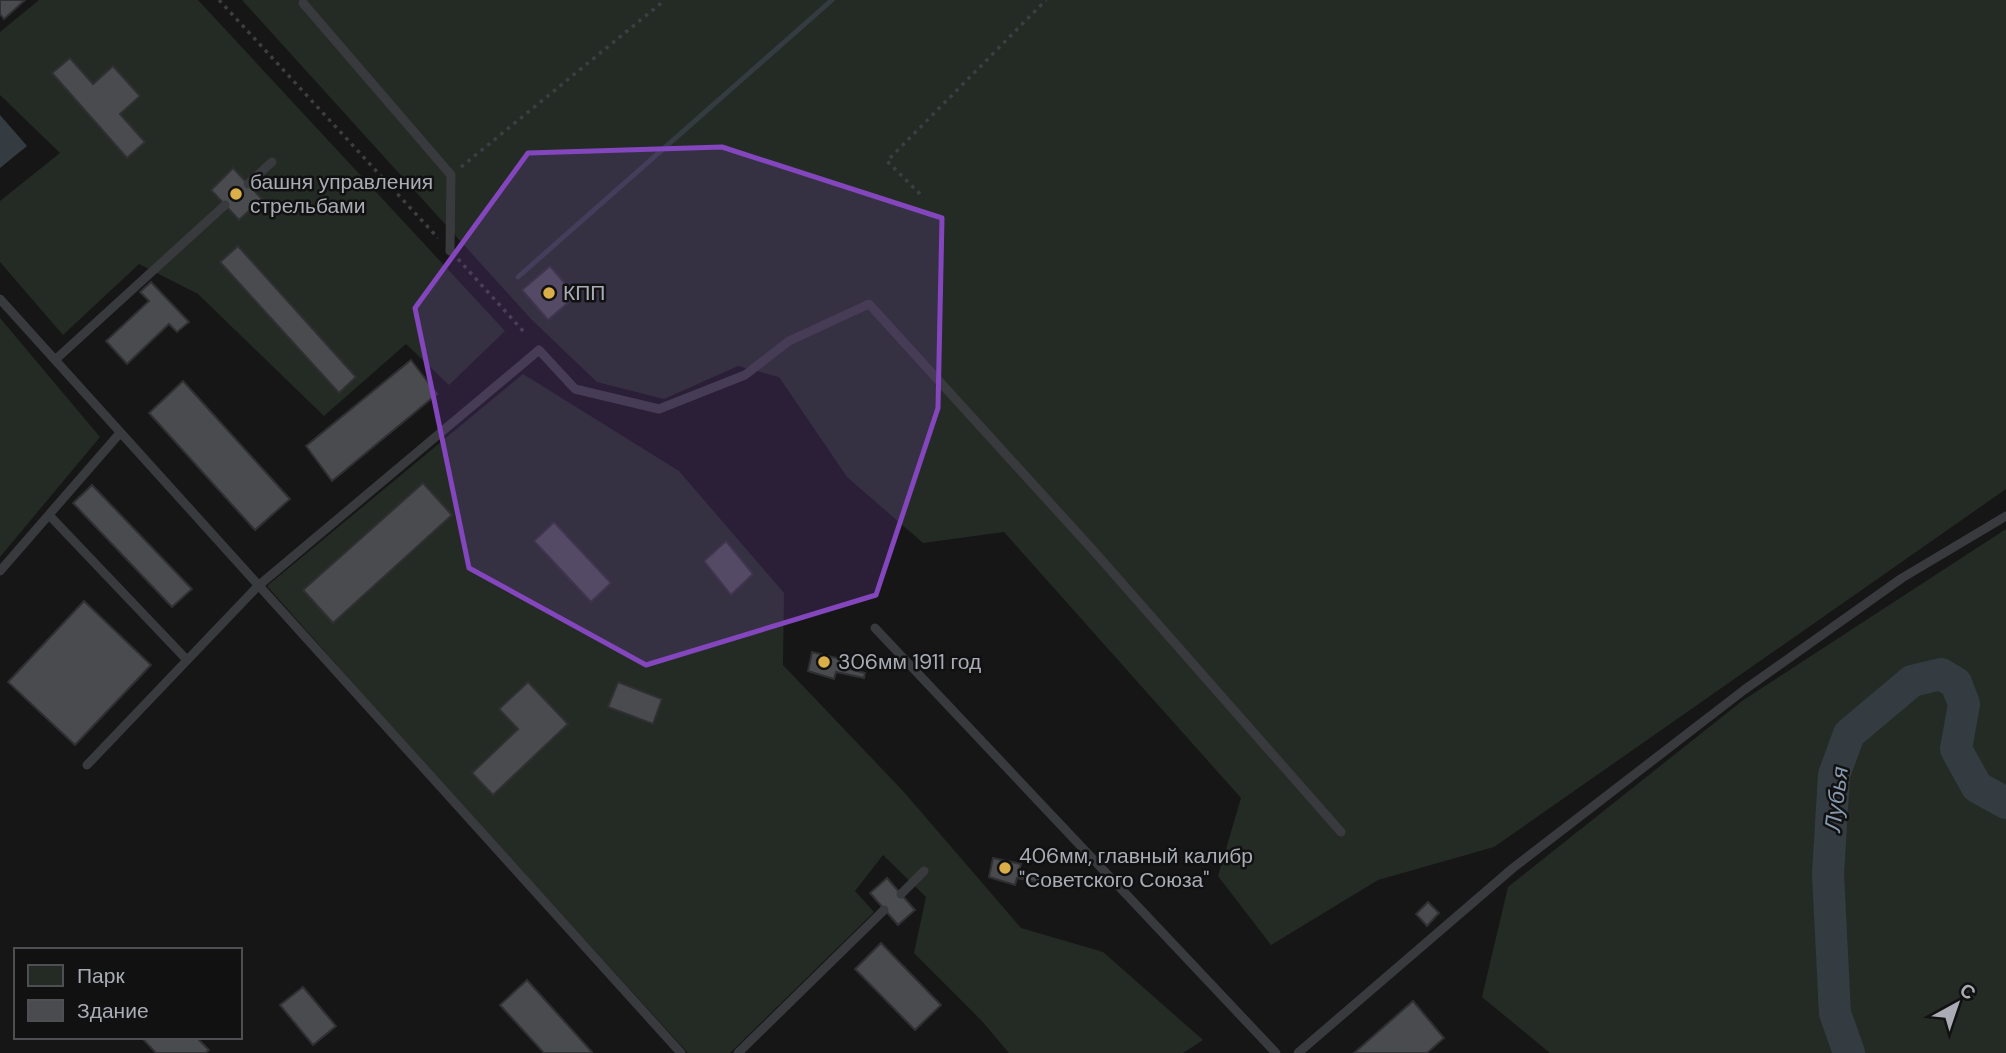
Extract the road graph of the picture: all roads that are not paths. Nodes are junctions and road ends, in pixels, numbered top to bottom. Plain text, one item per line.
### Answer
1 (303, 3) dead end
2 (272, 162) dead end
3 (248, 184) dead end
4 (225, 205) dead end
5 (450, 251) road end
6 (0, 299) edge
7 (55, 360) junction
8 (120, 433) junction
9 (49, 515) junction
10 (2006, 516) edge
11 (0, 571) edge
12 (258, 586) junction
13 (875, 628) dead end
14 (187, 660) junction
15 (87, 765) dead end
16 (1341, 832) dead end
17 (924, 871) dead end
18 (901, 894) dead end
19 (884, 910) dead end
20 (681, 1053) edge
21 (738, 1053) edge
22 (1276, 1053) edge
23 (1298, 1053) edge

1 - 5 lane
2 - 3 lane
4 - 7 lane
6 - 7 lane
7 - 8 lane
8 - 9 lane
8 - 12 lane
9 - 11 lane
9 - 14 lane
10 - 23 lane
12 - 14 lane
12 - 16 lane
12 - 20 lane
13 - 22 lane
14 - 15 lane
17 - 18 lane
19 - 21 lane

